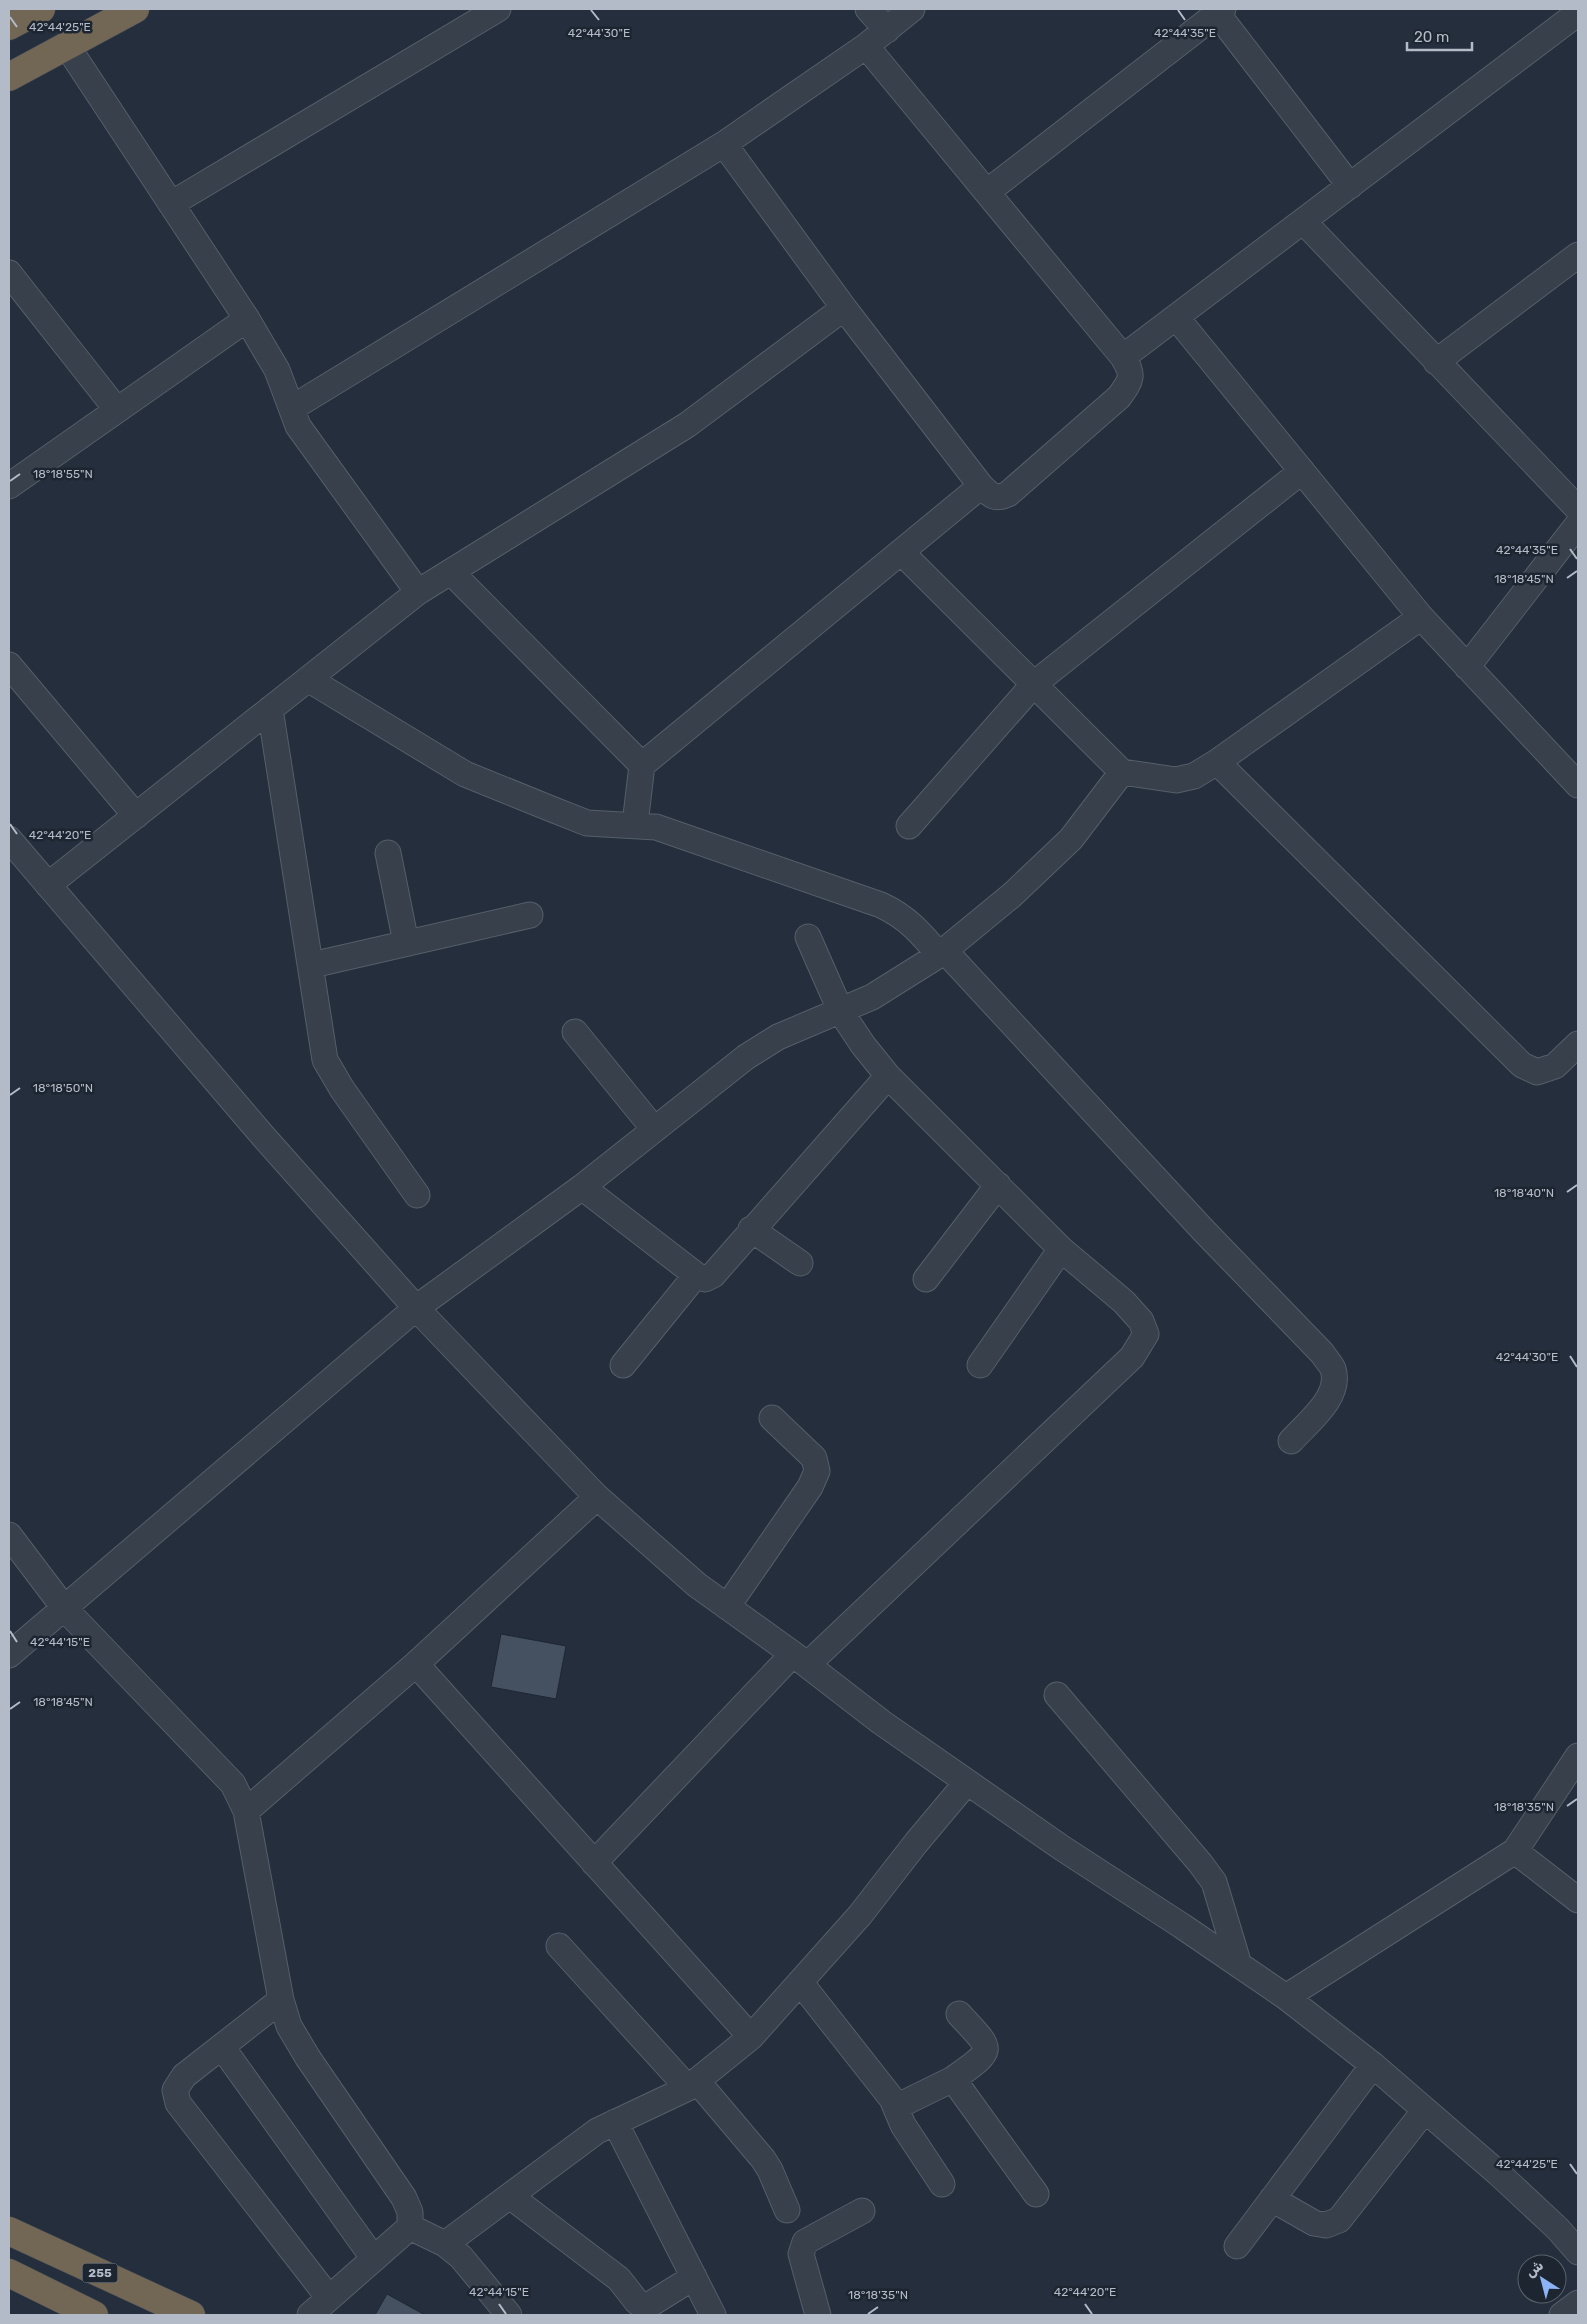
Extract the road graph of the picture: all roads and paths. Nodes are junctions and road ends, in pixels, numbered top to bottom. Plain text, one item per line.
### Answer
1 (38, 9) edge
2 (135, 9) edge
3 (498, 9) edge
4 (868, 9) edge
5 (912, 9) edge
6 (1220, 11) edge
7 (1578, 13) edge
8 (9, 26) edge
9 (887, 30) junction
10 (67, 46) junction
11 (866, 46) junction
12 (9, 77) edge
13 (724, 144) junction
14 (1350, 186) junction
15 (987, 192) junction
16 (171, 204) junction
17 (1303, 221) junction
18 (1578, 255) edge
19 (11, 280) edge
20 (844, 308) junction
21 (1176, 316) junction
22 (247, 319) junction
23 (1123, 357) junction
24 (1436, 362) junction
25 (292, 408) junction
26 (117, 410) junction
27 (1302, 471) junction
28 (9, 486) edge
29 (981, 486) junction
30 (1578, 509) edge
31 (1578, 524) edge
32 (901, 552) junction
33 (451, 572) junction
34 (418, 592) junction
35 (1421, 617) junction
36 (9, 664) edge
37 (1467, 667) junction
38 (308, 679) junction
39 (1034, 684) junction
40 (270, 709) junction
41 (1217, 762) junction
42 (642, 765) junction
43 (1122, 772) junction
44 (1577, 780) edge
45 (136, 816) junction
46 (634, 824) junction
47 (908, 826) dead end
48 (9, 839) edge
49 (388, 853) dead end
50 (48, 885) junction
51 (530, 915) dead end
52 (808, 937) dead end
53 (406, 943) junction
54 (942, 953) junction
55 (312, 964) junction
56 (841, 1012) junction
57 (575, 1032) dead end
58 (1578, 1044) edge
59 (888, 1076) junction
60 (654, 1130) junction
61 (998, 1185) junction
62 (582, 1187) junction
63 (417, 1195) dead end
64 (751, 1229) junction
65 (1061, 1249) junction
66 (800, 1264) dead end
67 (696, 1275) junction
68 (926, 1279) dead end
69 (416, 1308) junction
70 (623, 1365) dead end
71 (980, 1365) dead end
72 (772, 1418) dead end
73 (1291, 1441) dead end
74 (597, 1497) junction
75 (9, 1535) edge
76 (727, 1606) junction
77 (64, 1609) junction
78 (9, 1655) edge
79 (800, 1660) junction
80 (416, 1664) junction
81 (1057, 1695) dead end
82 (1578, 1756) edge
83 (967, 1782) junction
84 (246, 1810) junction
85 (1515, 1851) junction
86 (594, 1863) junction
87 (1578, 1900) edge
88 (559, 1946) dead end
89 (1239, 1965) junction
90 (800, 1982) junction
91 (1286, 1997) junction
92 (281, 2000) junction
93 (959, 2014) dead end
94 (751, 2037) junction
95 (222, 2047) junction
96 (1373, 2065) junction
97 (953, 2079) junction
98 (693, 2084) junction
99 (896, 2107) junction
100 (1425, 2110) junction
101 (615, 2122) junction
102 (942, 2184) dead end
103 (1036, 2194) dead end
104 (510, 2196) junction
105 (1272, 2199) junction
106 (787, 2210) dead end
107 (862, 2212) dead end
108 (410, 2227) junction
109 (9, 2231) edge
110 (446, 2244) junction
111 (1237, 2246) dead end
112 (1578, 2252) edge
113 (374, 2259) junction
114 (9, 2273) edge
115 (694, 2277) junction
116 (329, 2298) junction
117 (1578, 2303) edge
118 (94, 2315) edge
119 (190, 2315) edge
120 (310, 2315) edge
121 (508, 2315) edge
122 (713, 2315) edge
123 (818, 2315) edge
124 (1562, 2315) edge

1 - 8 highway
2 - 10 highway
3 - 16 street
4 - 9 street
5 - 9 street
6 - 14 street
6 - 15 street
7 - 14 street
9 - 11 street
10 - 12 highway
10 - 16 street
11 - 13 street
11 - 15 street
13 - 20 street
13 - 25 street
14 - 17 street
15 - 23 street
16 - 22 street
17 - 21 street
17 - 24 street
18 - 24 street
19 - 26 street
20 - 29 street
20 - 33 street
21 - 23 street
21 - 27 street
22 - 25 street
22 - 26 street
23 - 29 street
24 - 30 street
25 - 34 street
26 - 28 street
27 - 35 street
27 - 39 street
29 - 32 street
31 - 37 street
32 - 39 street
32 - 42 street
33 - 34 street
33 - 42 street
34 - 38 street
35 - 37 street
35 - 41 street
36 - 45 street
37 - 44 street
38 - 40 street
38 - 46 street
39 - 43 street
39 - 47 street
40 - 45 street
40 - 55 street
41 - 43 street
41 - 58 street
42 - 46 street
43 - 54 street
45 - 50 street
46 - 54 street
48 - 50 street
49 - 53 street
50 - 69 street
51 - 53 street
52 - 56 street
53 - 55 street
54 - 56 street
54 - 73 street
55 - 63 street
56 - 59 street
56 - 60 street
57 - 60 street
59 - 61 street
59 - 64 street
60 - 62 street
61 - 65 street
61 - 68 street
62 - 67 street
62 - 69 street
64 - 66 street
64 - 67 street
65 - 71 street
65 - 79 street
67 - 70 street
69 - 74 street
69 - 77 street
72 - 76 street
74 - 76 street
74 - 80 street
75 - 77 street
76 - 79 street
77 - 78 street
77 - 84 street
79 - 83 street
79 - 86 street
80 - 84 street
80 - 86 street
81 - 89 street
82 - 85 street
83 - 89 street
83 - 90 street
84 - 92 street
85 - 87 street
85 - 91 street
86 - 94 street
88 - 98 street
89 - 91 street
90 - 94 street
90 - 99 street
91 - 96 street
92 - 95 street
92 - 108 street
93 - 97 street
94 - 98 street
95 - 113 street
95 - 116 street
96 - 100 street
96 - 105 street
97 - 99 street
97 - 103 street
98 - 101 street
98 - 106 street
99 - 102 street
100 - 105 street
100 - 112 street
101 - 104 street
101 - 115 street
104 - 110 street
104 - 115 street
105 - 111 street
107 - 123 street
108 - 110 street
108 - 113 street
109 - 119 highway, 255
110 - 121 street
113 - 116 street
114 - 118 highway
115 - 122 street
116 - 120 street
117 - 124 street

